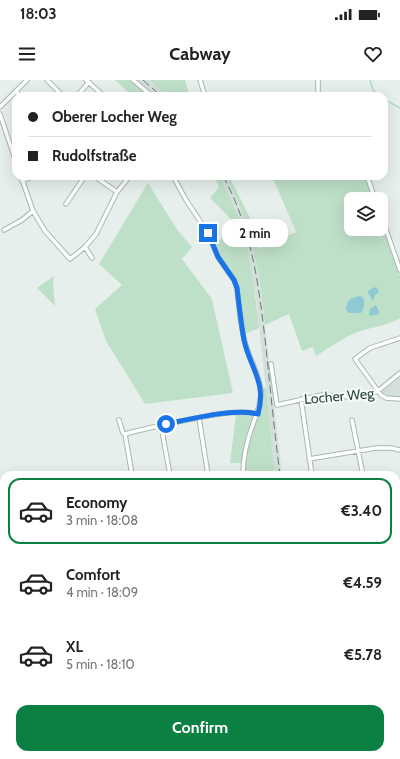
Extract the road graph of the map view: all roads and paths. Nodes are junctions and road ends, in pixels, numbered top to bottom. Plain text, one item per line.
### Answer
1 (27, 80) edge
2 (47, 80) edge
3 (133, 80) edge
4 (200, 80) edge
5 (318, 80) edge
6 (87, 81) edge
7 (16, 92) edge
8 (59, 92) edge
9 (80, 92) edge
10 (99, 92) edge
11 (147, 92) edge
12 (204, 92) edge
13 (318, 92) edge
14 (12, 96) edge
15 (0, 107) edge
16 (0, 114) edge
17 (12, 146) edge
18 (82, 180) edge
19 (100, 180) edge
20 (127, 180) edge
21 (175, 180) edge
22 (369, 180) edge
23 (22, 181) edge
24 (117, 192) junction
25 (373, 192) edge
26 (66, 204) dead end
27 (33, 211) junction
28 (4, 230) dead end
29 (388, 235) edge
30 (85, 247) junction
31 (92, 258) dead end
32 (400, 270) edge
33 (400, 338) edge
34 (271, 364) dead end
35 (400, 373) edge
36 (378, 391) junction
37 (301, 399) junction
38 (400, 399) edge
39 (258, 414) junction
40 (199, 418) junction
41 (119, 420) dead end
42 (352, 420) dead end
43 (161, 425) junction
44 (125, 434) junction
45 (400, 450) edge
46 (358, 451) junction
47 (309, 459) junction
48 (131, 471) edge
49 (169, 471) edge
50 (207, 471) edge
51 (243, 471) edge
52 (311, 471) edge
53 (361, 471) edge

1 - 7 street
2 - 8 street
3 - 11 street
4 - 12 street
5 - 13 street
6 - 9 street
6 - 10 street
14 - 15 street
16 - 17 street
18 - 26 street
19 - 24 street
20 - 24 street
21 - 39 street
22 - 25 street
23 - 27 street
24 - 30 street
27 - 28 street
27 - 30 street
29 - 32 street
30 - 31 street
33 - 36 street
34 - 37 street, Locher Weg
35 - 36 street
36 - 37 street, Locher Weg
36 - 38 street, Locher Weg
37 - 47 street
39 - 40 street
39 - 51 street
40 - 43 street
40 - 50 street
41 - 44 street
42 - 46 street
43 - 44 street
43 - 49 street
44 - 48 street
45 - 46 street
46 - 47 street
46 - 53 street
47 - 52 street

